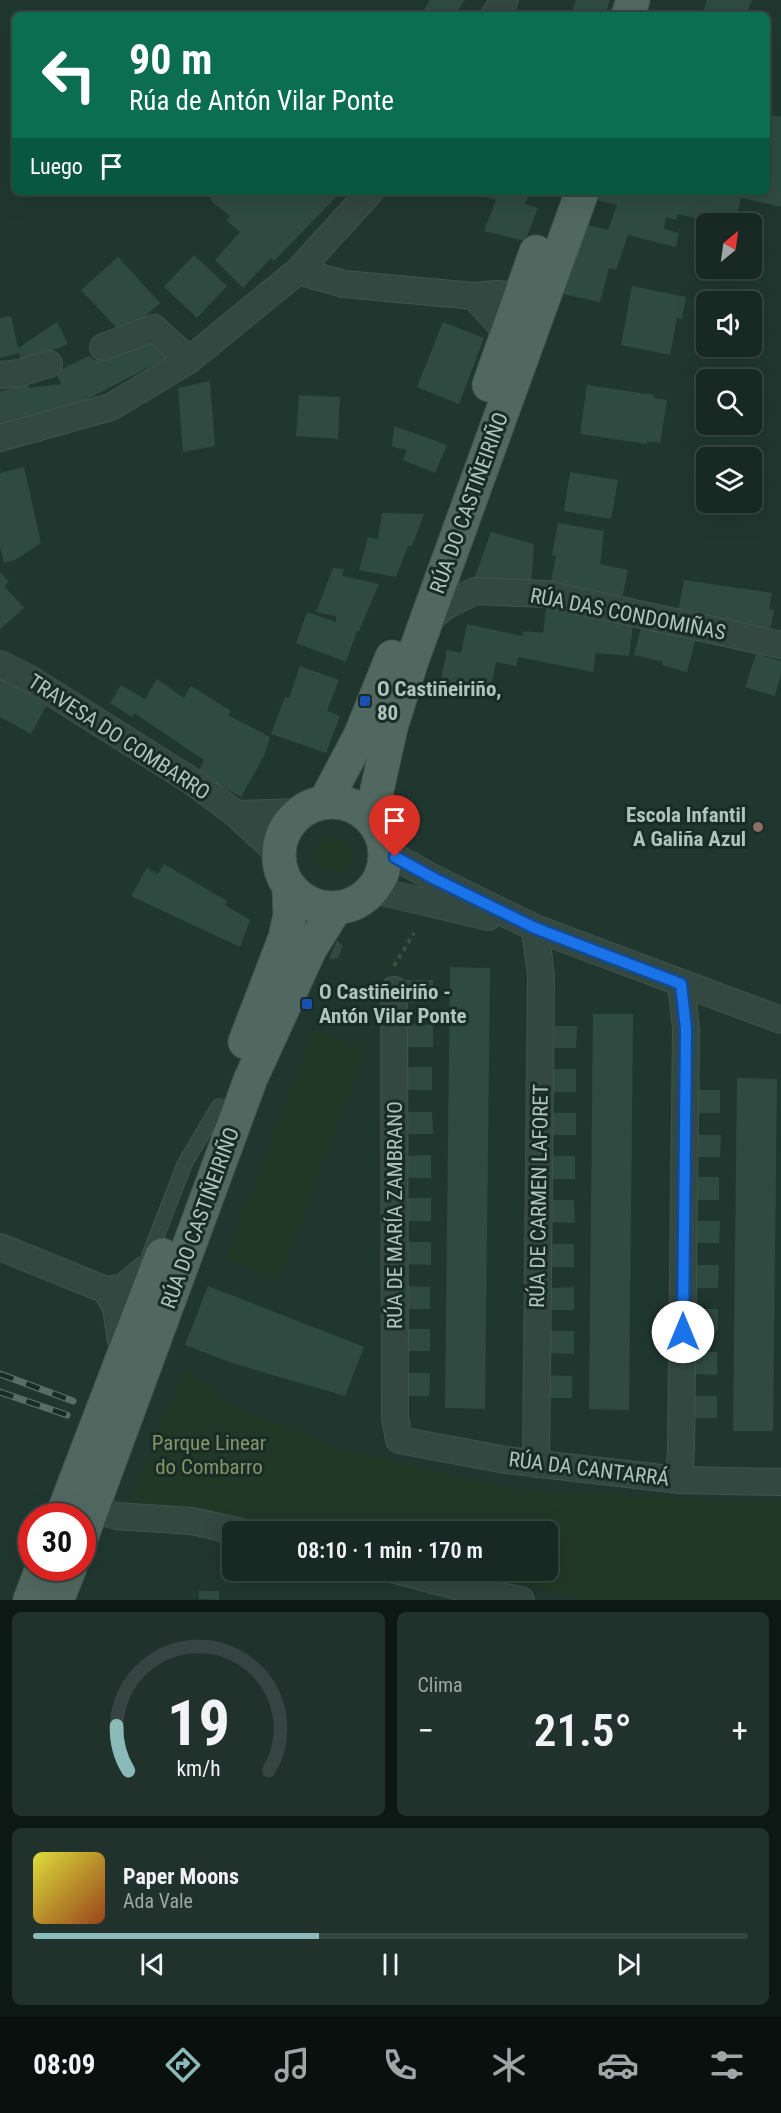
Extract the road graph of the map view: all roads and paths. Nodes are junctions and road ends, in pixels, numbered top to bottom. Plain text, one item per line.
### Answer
1 (367, 195) edge
2 (559, 195) edge
3 (581, 195) edge
4 (559, 253) junction
5 (298, 271) junction
6 (517, 315) junction
7 (103, 347) dead end
8 (189, 360) junction
9 (49, 364) dead end
10 (0, 375) edge
11 (496, 432) junction
12 (0, 438) edge
13 (456, 539) junction
14 (475, 591) junction
15 (426, 621) junction
16 (781, 645) edge
17 (0, 664) edge
18 (313, 807) junction
19 (236, 814) junction
20 (371, 817) junction
21 (386, 852) junction
22 (279, 854) junction
23 (289, 886) junction
24 (374, 890) junction
25 (335, 909) junction
26 (535, 928) junction
27 (414, 933) dead end
28 (681, 984) junction
29 (394, 990) joint
30 (781, 1020) edge
31 (219, 1106) junction
32 (0, 1247) edge
33 (144, 1269) junction
34 (106, 1290) junction
35 (121, 1341) junction
36 (399, 1440) joint
37 (536, 1464) junction
38 (679, 1480) junction
39 (781, 1482) edge
40 (57, 1503) edge
41 (67, 1503) edge
42 (95, 1503) edge
43 (96, 1520) edge
44 (222, 1528) edge
45 (26, 1581) edge
46 (37, 1581) edge
47 (65, 1581) edge
48 (438, 1581) edge
49 (19, 1600) edge
50 (30, 1600) edge
51 (57, 1600) edge
52 (521, 1600) edge

1 - 5 street
2 - 6 main road, RÚA DO CASTIÑEIRIÑO
3 - 4 main road, RÚA DO CASTIÑEIRIÑO
4 - 6 main road
4 - 11 main road, RÚA DO CASTIÑEIRIÑO
5 - 6 street
5 - 8 street
6 - 11 main road
6 - 18 main road, RÚA DO CASTIÑEIRIÑO
7 - 8 street
8 - 12 street
9 - 10 street
11 - 13 main road, RÚA DO CASTIÑEIRIÑO
13 - 14 street
13 - 15 main road, RÚA DO CASTIÑEIRIÑO
14 - 15 street, RÚA DAS CONDOMIÑAS
14 - 16 street, RÚA DAS CONDOMIÑAS
15 - 20 main road, RÚA DO CASTIÑEIRIÑO
17 - 19 street, TRAVESA DO COMBARRO
18 - 19 street
18 - 20 main road
18 - 22 main road, RÚA DO CASTIÑEIRIÑO
19 - 22 street, TRAVESA DO COMBARRO
20 - 21 main road
21 - 24 main road
21 - 26 street
22 - 23 main road, RÚA DO CASTIÑEIRIÑO
23 - 25 main road
23 - 31 main road, RÚA DO CASTIÑEIRIÑO
24 - 25 main road
24 - 26 street
25 - 42 main road, RÚA DO CASTIÑEIRIÑO
26 - 28 street
26 - 37 street, RÚA DE CARMEN LAFORET
27 - 29 path
28 - 30 street
28 - 38 street
29 - 36 street, RÚA DE MARÍA ZAMBRANO
31 - 33 lane
31 - 41 main road, RÚA DO CASTIÑEIRIÑO
32 - 34 street
33 - 34 street
33 - 35 lane
34 - 35 street
35 - 40 lane
36 - 37 street, RÚA DA CANTARRÁ
37 - 38 street, RÚA DA CANTARRÁ
38 - 39 street, RÚA DA CANTARRÁ
43 - 44 street
45 - 49 lane
46 - 50 main road
47 - 51 main road
48 - 52 street

